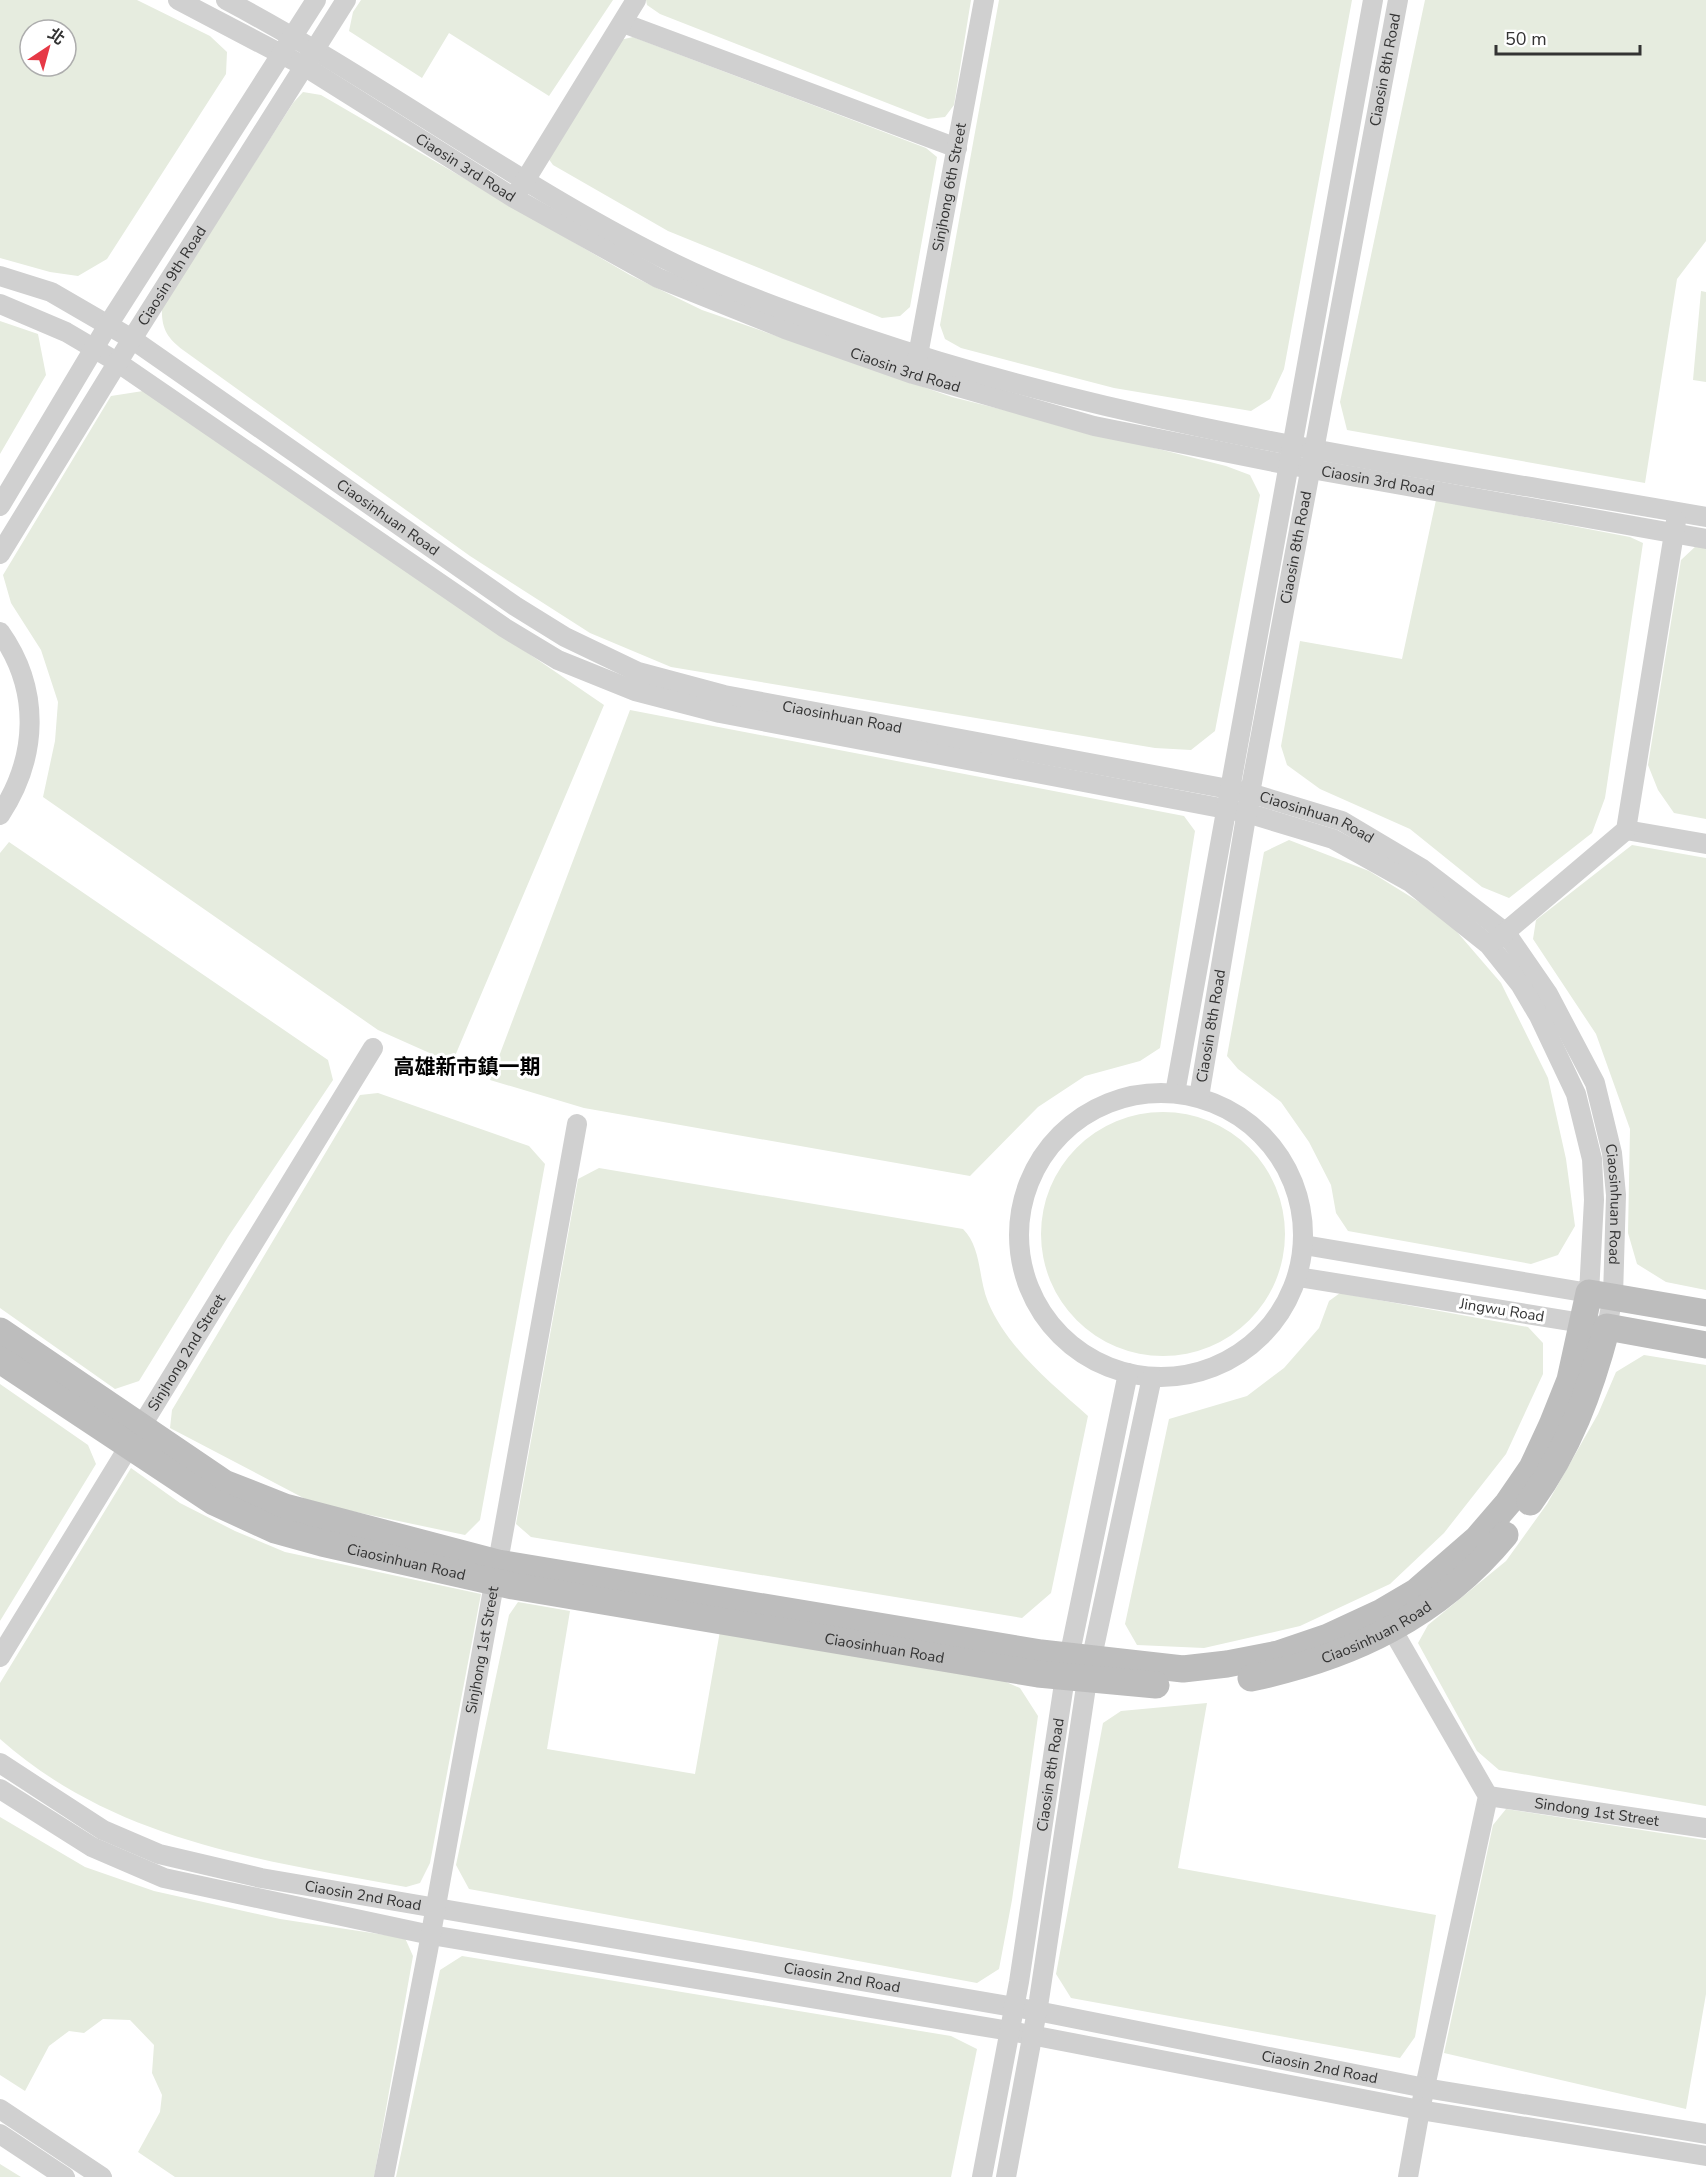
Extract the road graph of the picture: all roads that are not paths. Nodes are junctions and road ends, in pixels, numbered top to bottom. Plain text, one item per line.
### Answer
1 (178, 0) edge
2 (225, 0) edge
3 (316, 0) edge
4 (346, 0) edge
5 (636, 0) edge
6 (984, 0) edge
7 (1373, 0) edge
8 (1398, 0) edge
9 (623, 23) junction
10 (294, 36) junction
11 (316, 49) junction
12 (283, 54) junction
13 (304, 66) junction
14 (957, 148) junction
15 (525, 181) junction
16 (514, 198) junction
17 (0, 276) edge
18 (0, 304) edge
19 (108, 325) junction
20 (132, 339) junction
21 (94, 348) junction
22 (117, 362) junction
23 (916, 365) junction
24 (1293, 444) junction
25 (1316, 448) junction
26 (1289, 465) junction
27 (1313, 470) junction
28 (0, 506) edge
29 (1677, 512) junction
30 (1706, 517) edge
31 (1674, 534) junction
32 (1706, 540) edge
33 (0, 554) edge
34 (0, 632) edge
35 (1231, 789) junction
36 (1250, 793) junction
37 (1227, 810) junction
38 (1247, 813) junction
39 (0, 815) edge
40 (1626, 830) junction
41 (1706, 844) edge
42 (1506, 933) junction
43 (1489, 945) junction
44 (374, 1048) dead end
45 (1175, 1093) junction
46 (1199, 1097) junction
47 (577, 1124) dead end
48 (1304, 1245) junction
49 (1298, 1277) junction
50 (1601, 1295) junction
51 (1706, 1313) edge
52 (1595, 1325) junction
53 (0, 1331) edge
54 (1706, 1345) edge
55 (0, 1360) edge
56 (1128, 1373) junction
57 (1152, 1377) junction
58 (134, 1438) junction
59 (497, 1573) junction
60 (1387, 1621) junction
61 (0, 1657) edge
62 (1078, 1669) junction
63 (0, 1762) edge
64 (0, 1789) edge
65 (1488, 1796) junction
66 (1706, 1828) edge
67 (436, 1909) junction
68 (430, 1935) junction
69 (1014, 2007) junction
70 (1036, 2011) junction
71 (1010, 2031) junction
72 (1032, 2035) junction
73 (1425, 2088) junction
74 (0, 2109) edge
75 (1420, 2110) junction
76 (0, 2134) edge
77 (1706, 2134) edge
78 (1706, 2156) edge
79 (65, 2177) edge
80 (102, 2177) edge
81 (384, 2177) edge
82 (982, 2177) edge
83 (1006, 2177) edge
84 (1408, 2177) edge

1 - 12 street, Ciaosin 3rd Road
2 - 10 street, Ciaosin 3rd Road
3 - 10 street, Ciaosin 9th Road
4 - 11 street, Ciaosin 9th Road
5 - 9 street
6 - 14 street, Sinjhong 6th Street
7 - 24 street, Ciaosin 8th Road
8 - 25 street, Ciaosin 8th Road
9 - 14 street
9 - 15 street
10 - 11 street, Ciaosin 3rd Road
10 - 12 street, Ciaosin 9th Road
11 - 13 street, Ciaosin 9th Road
11 - 15 street, Ciaosin 3rd Road
12 - 13 street, Ciaosin 3rd Road
12 - 19 street, Ciaosin 9th Road
13 - 16 street, Ciaosin 3rd Road
13 - 20 street, Ciaosin 9th Road
14 - 23 street, Sinjhong 6th Street
15 - 16 street
15 - 23 street, Ciaosin 3rd Road
16 - 23 street, Ciaosin 3rd Road
17 - 19 street, Ciaosinhuan Road
18 - 21 street, Ciaosinhuan Road
19 - 20 street, Ciaosinhuan Road
19 - 21 street, Ciaosin 9th Road
20 - 22 street, Ciaosin 9th Road
20 - 35 street, Ciaosinhuan Road
21 - 22 street, Ciaosinhuan Road
21 - 28 street, Ciaosin 9th Road
22 - 33 street, Ciaosin 9th Road
22 - 37 street, Ciaosinhuan Road
23 - 24 street, Ciaosin 3rd Road
23 - 26 street, Ciaosin 3rd Road
24 - 25 street, Ciaosin 3rd Road
24 - 26 street, Ciaosin 8th Road
25 - 27 street, Ciaosin 8th Road
25 - 29 street, Ciaosin 3rd Road
26 - 27 street, Ciaosin 3rd Road
26 - 35 street, Ciaosin 8th Road
27 - 31 street, Ciaosin 3rd Road
27 - 36 street, Ciaosin 8th Road
29 - 30 street, Ciaosin 3rd Road
29 - 31 street
31 - 32 street, Ciaosin 3rd Road
31 - 40 street
34 - 39 street
35 - 36 street, Ciaosinhuan Road
35 - 37 street, Ciaosin 8th Road
36 - 38 street, Ciaosin 8th Road
36 - 42 street, Ciaosinhuan Road
37 - 38 street, Ciaosinhuan Road
37 - 45 street, Ciaosin 8th Road
38 - 43 street, Ciaosinhuan Road
38 - 46 street, Ciaosin 8th Road
40 - 41 street
40 - 42 street
42 - 43 street
42 - 50 street, Ciaosinhuan Road
43 - 50 street, Ciaosinhuan Road
44 - 58 street, Sinjhong 2nd Street
45 - 46 street
45 - 56 street
46 - 48 street
47 - 59 street, Sinjhong 1st Street
48 - 49 street
48 - 50 street, Jingwu Road
49 - 52 street, Jingwu Road
49 - 57 street
50 - 51 street, Jingwu Road
50 - 52 street, Ciaosinhuan Road
52 - 54 street, Jingwu Road
52 - 60 street, Ciaosinhuan Road
53 - 58 street, Ciaosinhuan Road
55 - 58 street, Ciaosinhuan Road
56 - 57 street
56 - 62 street, Ciaosin 8th Road
57 - 62 street, Ciaosin 8th Road
58 - 59 street, Ciaosinhuan Road
58 - 61 street, Sinjhong 2nd Street
59 - 62 street, Ciaosinhuan Road
59 - 67 street, Sinjhong 1st Street
60 - 62 street, Ciaosinhuan Road
60 - 65 street
62 - 69 street, Ciaosin 8th Road
62 - 70 street, Ciaosin 8th Road
63 - 67 street, Ciaosin 2nd Road
64 - 68 street, Ciaosin 2nd Road
65 - 66 street, Sindong 1st Street
65 - 73 street
67 - 68 street, Sinjhong 1st Street
67 - 69 street, Ciaosin 2nd Road
68 - 71 street, Ciaosin 2nd Road
68 - 81 street, Sinjhong 1st Street
69 - 70 street, Ciaosin 2nd Road
69 - 71 street, Ciaosin 8th Road
70 - 72 street, Ciaosin 8th Road
70 - 73 street, Ciaosin 2nd Road
71 - 72 street, Ciaosin 2nd Road
71 - 82 street, Ciaosin 8th Road
72 - 75 street, Ciaosin 2nd Road
72 - 83 street, Ciaosin 8th Road
73 - 75 street
73 - 77 street, Ciaosin 2nd Road
74 - 80 street
75 - 78 street, Ciaosin 2nd Road
75 - 84 street
76 - 79 street

